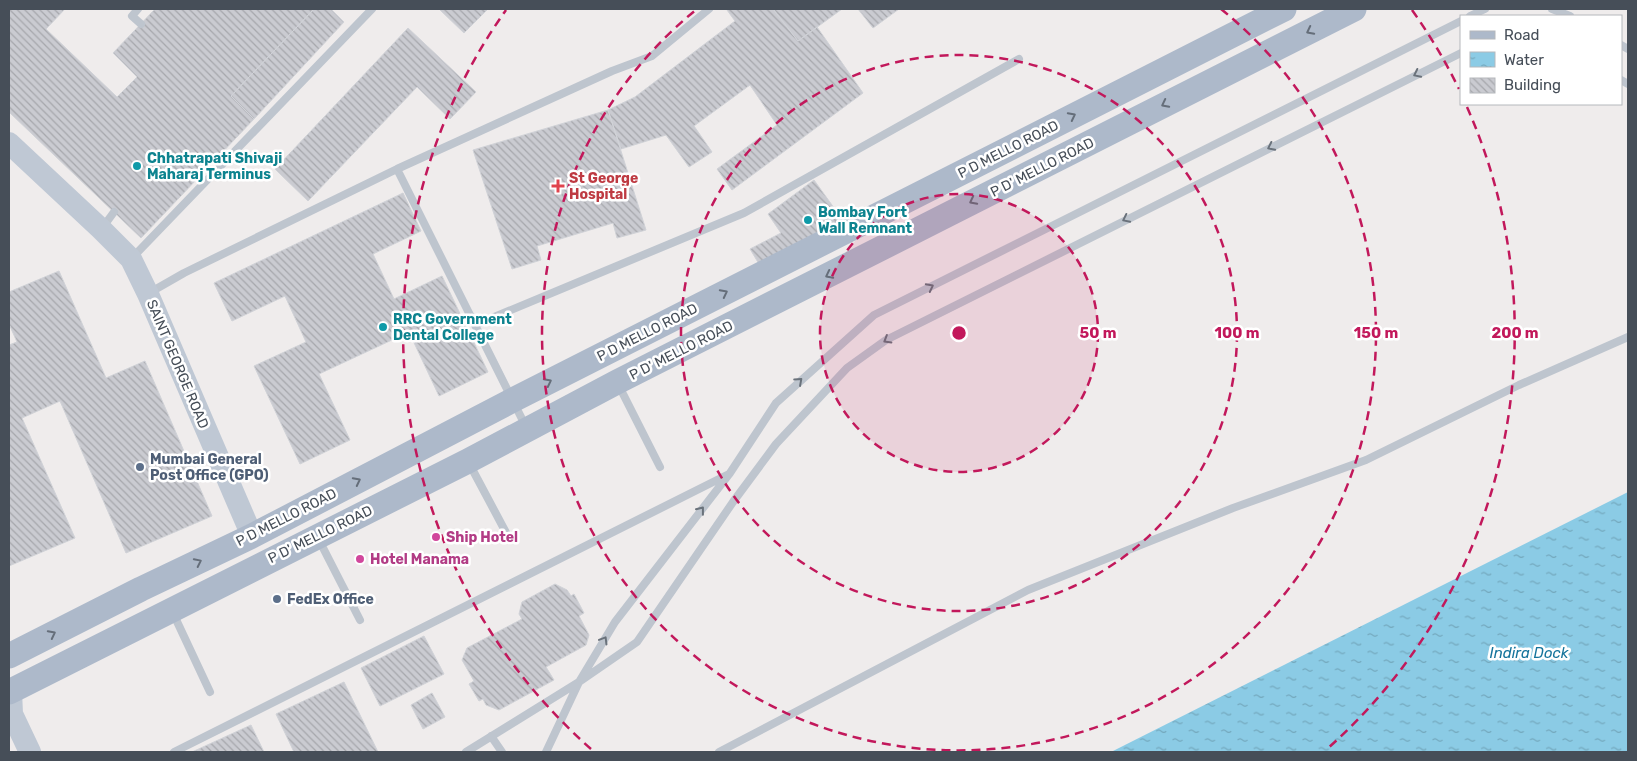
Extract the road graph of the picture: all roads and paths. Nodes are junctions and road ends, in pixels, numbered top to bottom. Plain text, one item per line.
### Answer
1 (138, 9) edge
2 (372, 9) edge
3 (709, 9) edge
4 (1284, 9) edge
5 (1354, 9) edge
6 (1485, 9) edge
7 (1552, 9) edge
8 (1472, 15) edge
9 (1567, 15) edge
10 (1460, 22) edge
11 (141, 24) dead end
12 (1460, 53) edge
13 (1019, 59) dead end
14 (9, 143) edge
15 (397, 169) junction
16 (131, 259) junction
17 (148, 294) junction
18 (475, 325) junction
19 (1628, 337) edge
20 (617, 382) junction
21 (513, 400) junction
22 (527, 429) junction
23 (468, 461) junction
24 (660, 467) dead end
25 (730, 474) junction
26 (252, 536) junction
27 (317, 536) junction
28 (510, 540) dead end
29 (172, 609) junction
30 (360, 620) dead end
31 (9, 656) edge
32 (579, 682) junction
33 (210, 692) dead end
34 (10, 699) edge
35 (492, 736) junction
36 (30, 752) edge
37 (174, 752) edge
38 (466, 752) edge
39 (502, 752) edge
40 (546, 752) edge
41 (719, 752) edge

1 - 11 lane
2 - 16 lane
3 - 15 lane
21 -> 4 main road, P D MELLO ROAD
5 -> 20 main road, P D' MELLO ROAD
6 - 8 lane
7 - 9 lane
25 -> 10 lane
12 -> 32 lane
13 - 18 lane
14 - 16 main road, SAINT GEORGE ROAD
15 - 17 lane
15 - 18 lane
16 - 17 main road, SAINT GEORGE ROAD
17 - 26 main road, SAINT GEORGE ROAD
18 - 21 lane
19 - 41 lane
20 - 22 main road, P D' MELLO ROAD
20 - 24 lane
21 - 22 lane
26 -> 21 main road, P D MELLO ROAD
22 - 23 main road, P D' MELLO ROAD
23 - 27 main road, P D' MELLO ROAD
23 - 28 lane
32 -> 25 lane
25 - 37 lane
31 -> 26 main road, P D MELLO ROAD
27 - 29 main road, P D' MELLO ROAD
27 - 30 lane
29 - 33 lane
29 - 34 main road, P D' MELLO ROAD
32 - 35 lane
32 - 40 lane
34 - 36 main road
35 - 38 lane
35 - 39 lane

